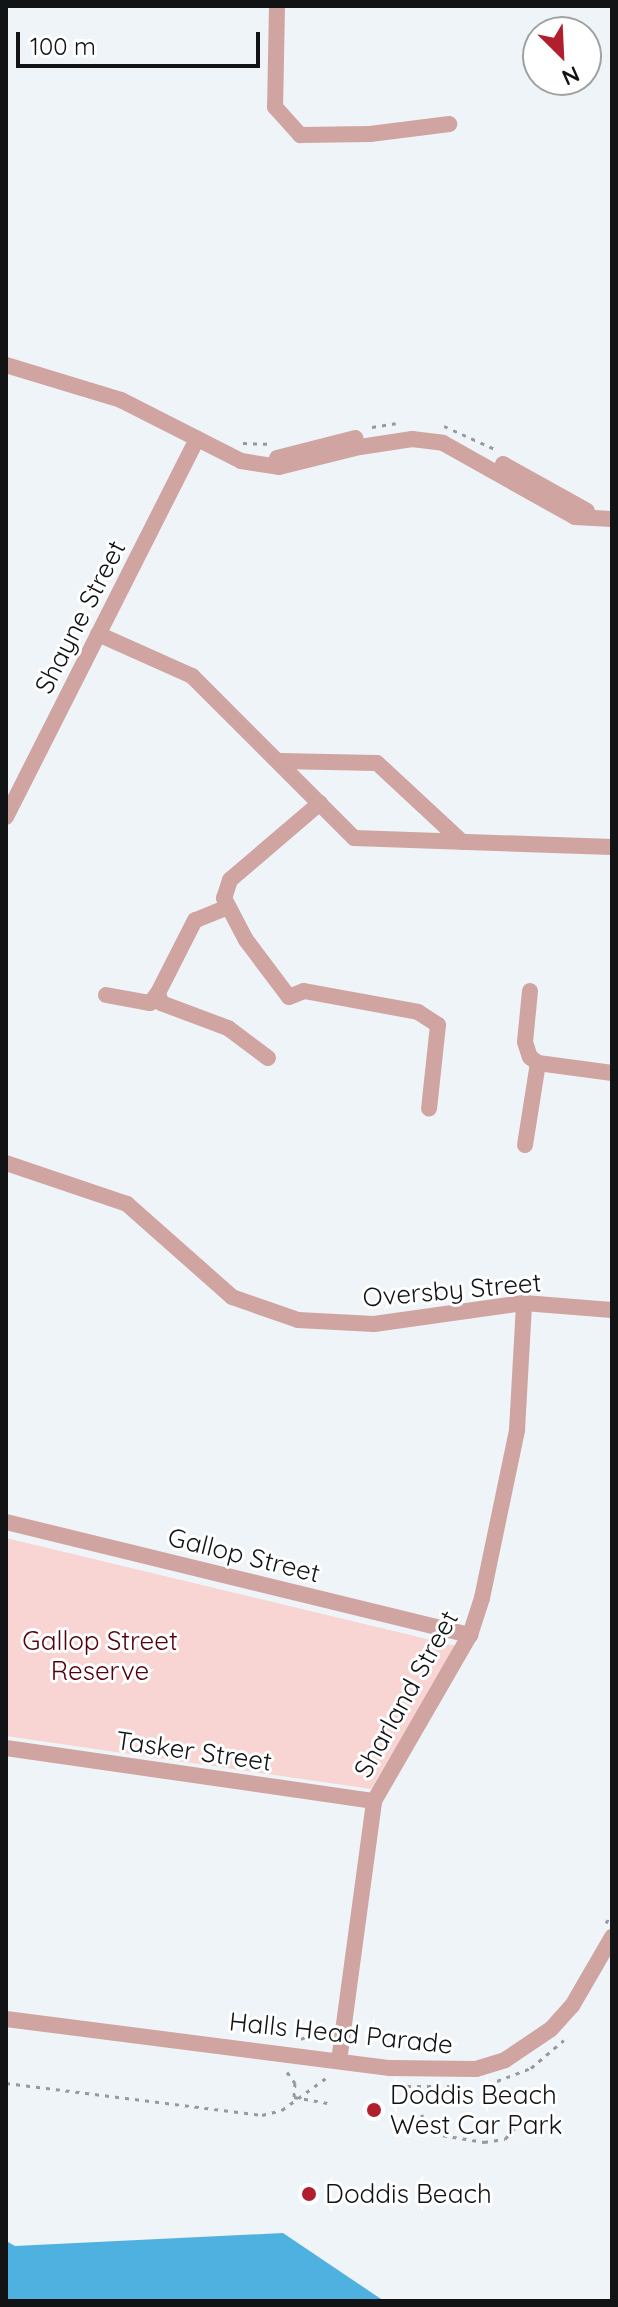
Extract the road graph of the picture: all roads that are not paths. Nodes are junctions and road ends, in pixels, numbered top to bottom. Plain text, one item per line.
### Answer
1 (277, 6) edge
2 (449, 124) dead end
3 (6, 365) edge
4 (197, 439) junction
5 (232, 446) junction
6 (612, 512) edge
7 (612, 519) edge
8 (98, 634) junction
9 (280, 761) junction
10 (320, 803) junction
11 (6, 817) edge
12 (462, 842) junction
13 (612, 847) edge
14 (228, 907) junction
15 (530, 991) dead end
16 (158, 993) junction
17 (106, 995) dead end
18 (268, 1058) dead end
19 (538, 1063) junction
20 (612, 1073) edge
21 (429, 1109) dead end
22 (525, 1145) dead end
23 (6, 1163) edge
24 (524, 1303) junction
25 (612, 1310) edge
26 (6, 1522) edge
27 (470, 1635) junction
28 (6, 1748) edge
29 (374, 1801) junction
30 (608, 1931) edge
31 (6, 2019) edge
32 (339, 2061) junction

1 - 2 street
3 - 4 street
4 - 5 street
4 - 8 street, Shayne Street
5 - 6 street
5 - 7 street
8 - 9 street
8 - 11 street, Shayne Street
9 - 10 street
9 - 12 street
10 - 12 street
10 - 14 street
12 - 13 street
14 - 16 street
14 - 21 street
15 - 19 street
16 - 17 street
16 - 18 street
19 - 20 street
19 - 22 street
23 - 24 street, Oversby Street
24 - 25 street, Oversby Street
24 - 27 street, Sharland Street
26 - 27 street, Gallop Street
27 - 29 street, Sharland Street
28 - 29 street, Tasker Street
29 - 32 street, Sharland Street
30 - 32 street, Halls Head Parade
31 - 32 street, Halls Head Parade

